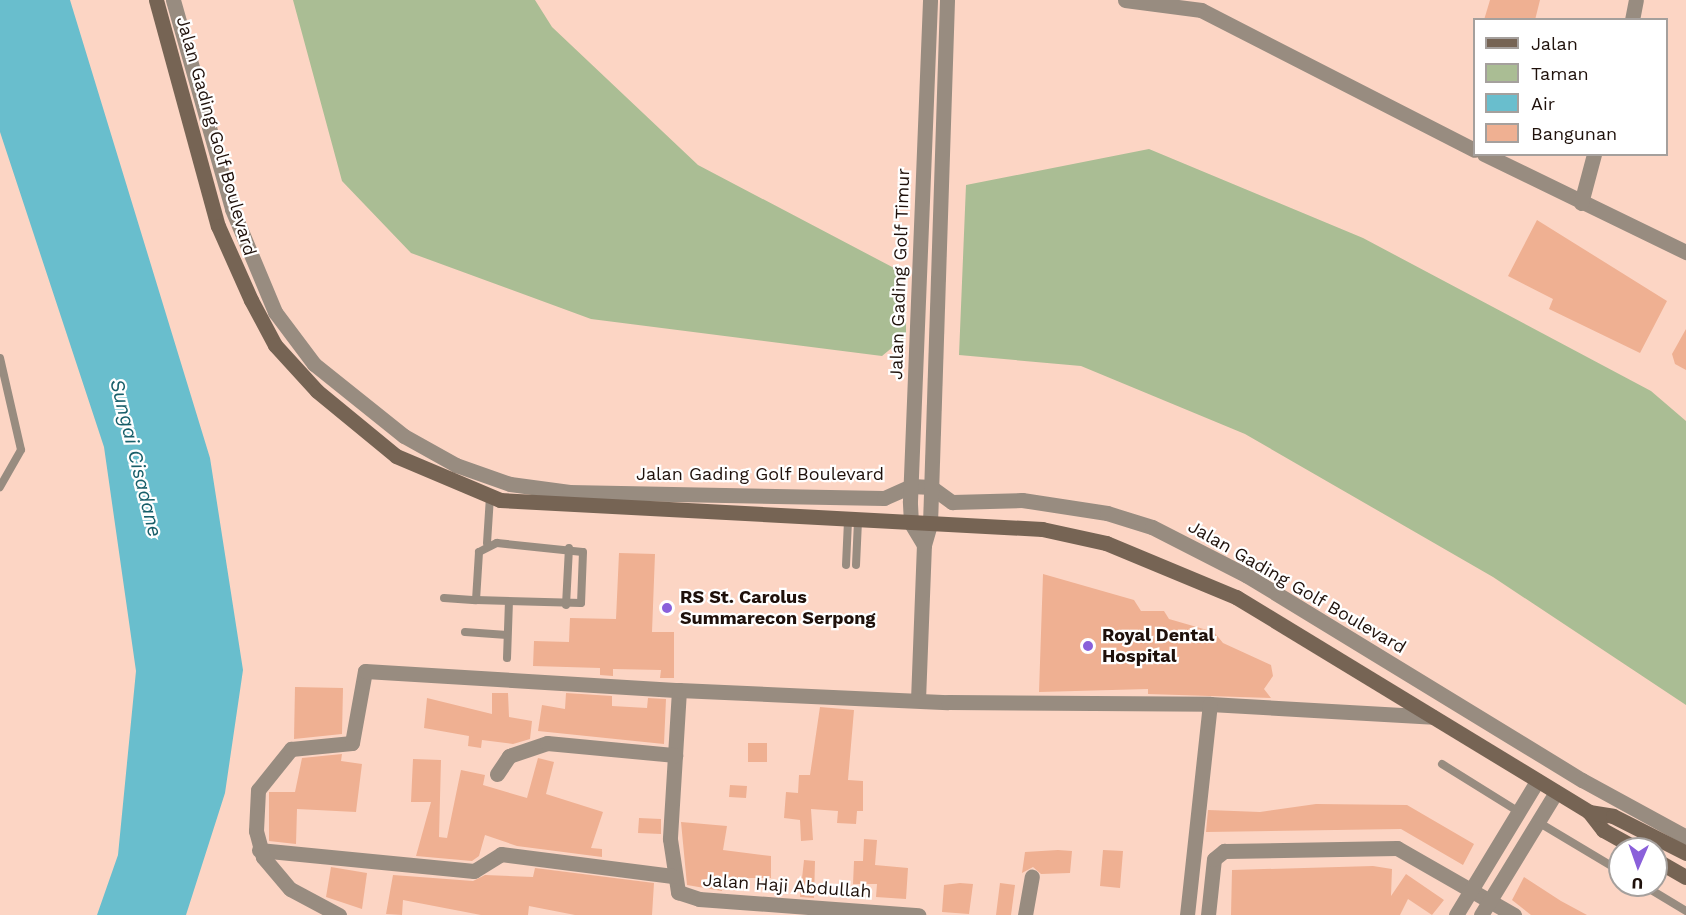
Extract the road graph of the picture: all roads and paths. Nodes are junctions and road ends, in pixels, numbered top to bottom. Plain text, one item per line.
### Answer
1 (156, 0) edge
2 (173, 0) edge
3 (930, 0) edge
4 (947, 0) edge
5 (1125, 0) edge
6 (1636, 0) edge
7 (1632, 18) edge
8 (1473, 149) edge
9 (1488, 156) edge
10 (1593, 156) edge
11 (1581, 203) junction
12 (1686, 252) edge
13 (0, 358) edge
14 (911, 486) junction
15 (0, 487) edge
16 (931, 487) junction
17 (490, 497) junction
18 (853, 521) junction
19 (911, 523) junction
20 (930, 524) junction
21 (487, 543) junction
22 (924, 545) junction
23 (569, 548) junction
24 (846, 565) dead end
25 (856, 565) dead end
26 (444, 598) dead end
27 (476, 600) junction
28 (509, 602) junction
29 (566, 605) junction
30 (465, 633) dead end
31 (507, 635) junction
32 (507, 658) dead end
33 (680, 690) junction
34 (918, 700) junction
35 (1210, 704) junction
36 (1433, 717) junction
37 (675, 755) junction
38 (1442, 764) dead end
39 (497, 774) dead end
40 (1537, 781) junction
41 (1556, 792) junction
42 (1519, 812) junction
43 (1589, 812) junction
44 (1538, 822) junction
45 (1615, 837) edge
46 (1686, 837) edge
47 (259, 850) junction
48 (1686, 853) edge
49 (1608, 864) edge
50 (1668, 867) edge
51 (673, 876) junction
52 (1032, 877) dead end
53 (1686, 877) edge
54 (1472, 890) junction
55 (1663, 897) edge
56 (1490, 900) junction
57 (1686, 911) edge
58 (339, 915) edge
59 (918, 915) edge
60 (1025, 915) edge
61 (1187, 915) edge
62 (1208, 915) edge
63 (1456, 915) edge
64 (1481, 915) edge
65 (1514, 915) edge

1 - 17 main road, Jalan Gading Golf Boulevard
2 - 14 street, Jalan Gading Golf Boulevard
3 - 14 street, Jalan Gading Golf Timur
4 - 16 street, Jalan Gading Golf Timur
5 - 8 street
6 - 7 street
9 - 11 street
10 - 11 street
11 - 12 street
13 - 15 lane
14 - 16 street, Jalan Gading Golf Boulevard
14 - 19 street, Jalan Gading Golf Timur
16 - 20 street, Jalan Gading Golf Timur
16 - 46 street, Jalan Gading Golf Boulevard
17 - 18 main road, Jalan Gading Golf Boulevard
17 - 21 lane
18 - 19 main road, Jalan Gading Golf Boulevard
18 - 24 lane
18 - 25 lane
19 - 20 main road, Jalan Gading Golf Boulevard
19 - 22 street
20 - 22 street, Jalan Gading Golf Timur
20 - 36 main road, Jalan Gading Golf Boulevard
21 - 23 lane
21 - 27 lane
22 - 34 street, Jalan Gading Golf Timur
23 - 29 lane
23 - 29 lane
26 - 27 lane
27 - 28 lane
28 - 29 lane
28 - 31 lane
30 - 31 lane
31 - 32 lane
33 - 34 street
33 - 37 street
33 - 47 street
34 - 35 street
35 - 36 street
35 - 61 street
36 - 40 main road, Jalan Gading Golf Boulevard
37 - 39 street
37 - 51 street
38 - 42 lane
40 - 41 main road, Jalan Gading Golf Boulevard
40 - 42 street
41 - 43 main road, Jalan Gading Golf Boulevard
41 - 44 street
42 - 54 street
43 - 45 main road, Jalan Gading Golf Boulevard
43 - 48 main road, Jalan Gading Golf Boulevard
44 - 49 lane
44 - 56 street
47 - 51 street
47 - 58 street
50 - 53 main road
51 - 59 street, Jalan Haji Abdullah
52 - 60 street
54 - 56 street
54 - 62 street
54 - 63 street
55 - 57 lane
56 - 64 street
56 - 65 street

